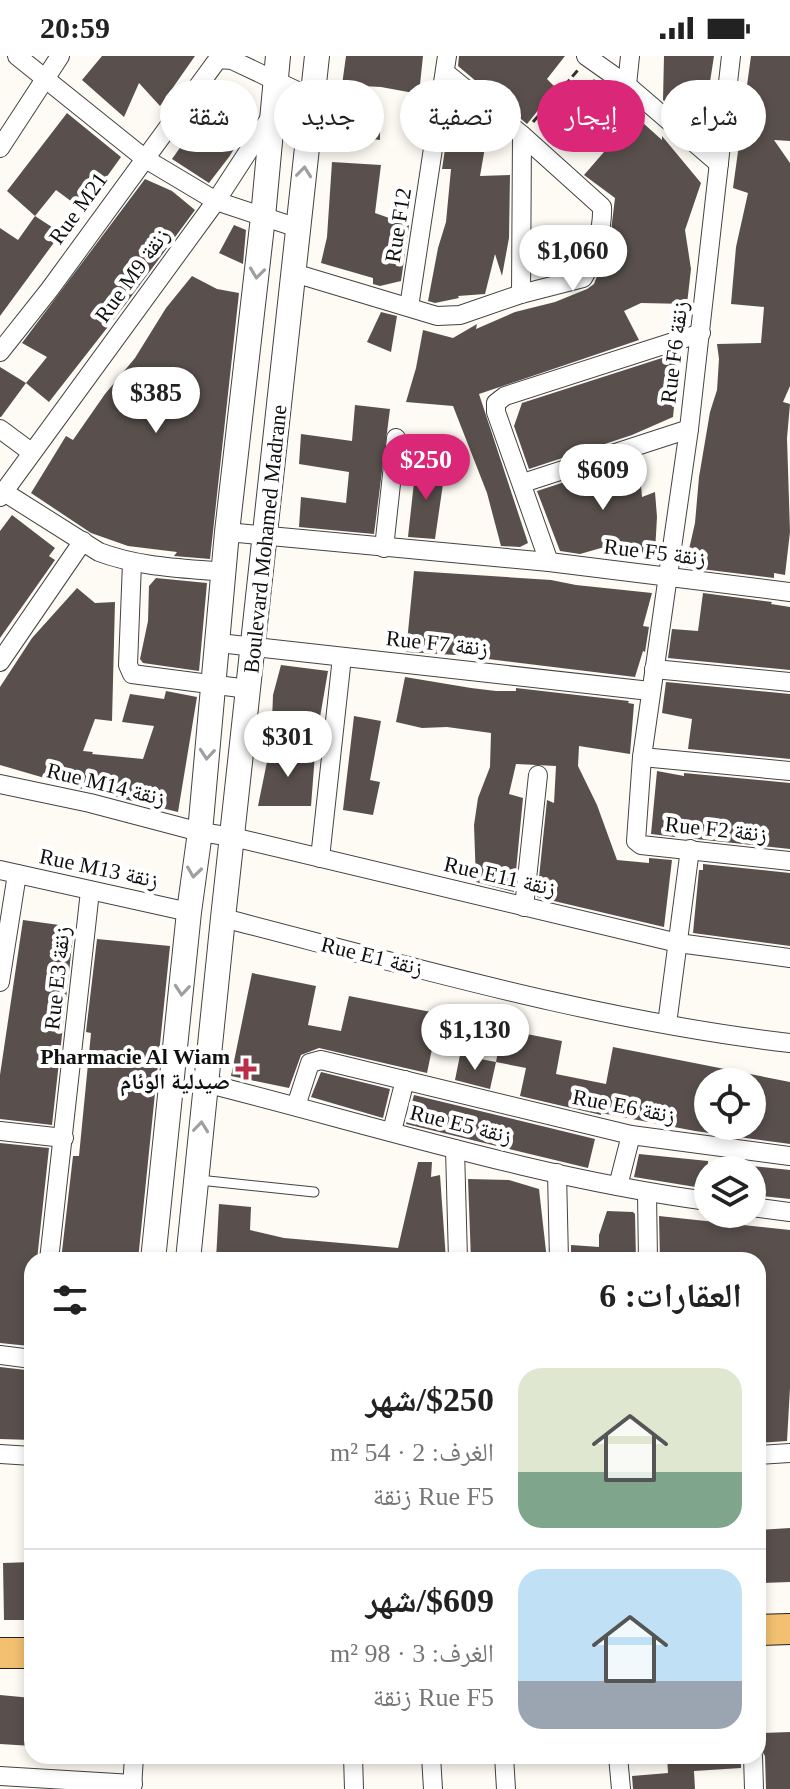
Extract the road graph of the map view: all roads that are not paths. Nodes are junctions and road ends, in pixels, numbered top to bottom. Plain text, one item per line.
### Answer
1 (17, 56) edge
2 (60, 56) edge
3 (278, 56) edge
4 (317, 56) edge
5 (630, 56) edge
6 (731, 56) edge
7 (587, 57) edge
8 (446, 64) edge
9 (45, 79) junction
10 (275, 80) edge
11 (314, 80) edge
12 (620, 80) edge
13 (628, 80) edge
14 (274, 81) edge
15 (274, 89) edge
16 (645, 100) edge
17 (270, 118) junction
18 (522, 135) junction
19 (0, 148) edge
20 (306, 152) edge
21 (144, 158) junction
22 (719, 164) junction
23 (216, 201) junction
24 (263, 217) junction
25 (298, 228) junction
26 (294, 273) junction
27 (521, 294) junction
28 (409, 307) junction
29 (701, 333) junction
30 (249, 340) junction
31 (286, 343) junction
32 (0, 352) edge
33 (0, 429) edge
34 (689, 429) junction
35 (396, 438) dead end
36 (31, 452) junction
37 (523, 483) junction
38 (2, 494) edge
39 (227, 532) junction
40 (266, 536) junction
41 (83, 541) junction
42 (384, 548) junction
43 (549, 562) junction
44 (132, 563) junction
45 (223, 572) junction
46 (667, 577) junction
47 (790, 592) edge
48 (219, 643) junction
49 (253, 648) junction
50 (342, 657) junction
51 (0, 662) edge
52 (654, 669) junction
53 (790, 682) edge
54 (213, 686) junction
55 (248, 689) junction
56 (650, 691) junction
57 (642, 757) junction
58 (790, 771) edge
59 (538, 775) dead end
60 (0, 784) edge
61 (200, 832) junction
62 (233, 837) junction
63 (637, 844) joint
64 (690, 849) junction
65 (320, 858) junction
66 (790, 861) edge
67 (9, 872) edge
68 (90, 891) junction
69 (524, 907) junction
70 (189, 912) junction
71 (223, 918) junction
72 (678, 943) junction
73 (790, 958) edge
74 (0, 982) edge
75 (667, 1024) junction
76 (790, 1043) edge
77 (405, 1080) junction
78 (205, 1083) junction
79 (296, 1106) junction
80 (0, 1131) edge
81 (392, 1131) junction
82 (631, 1135) junction
83 (64, 1138) junction
84 (455, 1149) junction
85 (790, 1156) edge
86 (557, 1173) junction
87 (196, 1179) junction
88 (618, 1186) junction
89 (314, 1192) dead end
90 (647, 1193) junction
91 (694, 1199) edge
92 (766, 1209) edge
93 (790, 1212) edge
94 (50, 1252) edge
95 (154, 1252) edge
96 (189, 1252) edge
97 (458, 1252) edge
98 (559, 1252) edge
99 (648, 1252) edge
100 (0, 1355) edge
101 (24, 1358) edge
102 (790, 1453) edge
103 (0, 1454) edge
104 (766, 1454) edge
105 (24, 1456) edge
106 (790, 1629) edge
107 (766, 1630) edge
108 (0, 1653) edge
109 (24, 1653) edge
110 (133, 1764) edge
111 (353, 1764) edge
112 (431, 1764) edge
113 (504, 1764) edge
114 (619, 1764) edge
115 (753, 1764) edge
116 (0, 1776) edge
117 (132, 1787) edge
118 (354, 1789) edge
119 (433, 1789) edge
120 (506, 1789) edge
121 (621, 1789) edge
122 (754, 1789) edge

1 - 9 street
2 - 9 street
3 - 10 street, Boulevard Mohamed Madrane
4 - 11 street, Boulevard Mohamed Madrane
5 - 13 street
6 - 22 street, Rue F6 زنقة
7 - 12 street
8 - 18 street
8 - 28 street, Rue F12
9 - 19 street
9 - 21 street
14 - 21 street, Rue M21
15 - 17 street, Boulevard Mohamed Madrane
16 - 22 street
17 - 23 street, Rue M9 زنقة
17 - 24 street, Boulevard Mohamed Madrane
18 - 27 street
18 - 27 street
25 -> 20 street, Boulevard Mohamed Madrane
21 - 23 street
21 - 32 street, Rue M21
22 - 29 street, Rue F6 زنقة
23 - 24 street
23 - 36 street, Rue M9 زنقة
24 - 25 street
24 -> 30 street, Boulevard Mohamed Madrane
25 - 26 street, Boulevard Mohamed Madrane
26 - 28 street
26 - 31 street, Boulevard Mohamed Madrane
27 - 28 street
29 - 34 street, Rue F6 زنقة
29 - 37 street
30 - 31 street
30 - 39 street, Boulevard Mohamed Madrane
31 - 40 street, Boulevard Mohamed Madrane
33 - 36 street
34 - 37 street
34 - 46 street, Rue F6 زنقة
35 - 42 street
36 - 38 street, Rue M9 زنقة
37 - 43 street
38 - 41 street
39 - 40 street, Rue F5 زنقة
39 - 45 street, Boulevard Mohamed Madrane
40 - 42 street, Rue F5 زنقة
40 - 49 street, Boulevard Mohamed Madrane
41 - 44 street
41 - 51 street
42 - 43 street, Rue F5 زنقة
43 - 46 street, Rue F5 زنقة
44 - 45 street
44 - 54 street
45 - 48 street, Boulevard Mohamed Madrane
46 - 47 street, Rue F5 زنقة
46 - 52 street, Rue F6 زنقة
48 - 49 street, Rue F7 زنقة
48 - 54 street, Boulevard Mohamed Madrane
49 - 50 street, Rue F7 زنقة
49 - 55 street, Boulevard Mohamed Madrane
50 - 56 street, Rue F7 زنقة
50 - 65 street
52 - 53 street
52 - 56 street, Rue F6 زنقة
54 - 55 street
54 -> 61 street, Boulevard Mohamed Madrane
55 - 62 street, Boulevard Mohamed Madrane
56 - 57 street, Rue F6 زنقة
57 - 58 street
57 - 63 street, Rue F6 زنقة
59 - 69 street
60 - 61 street, Rue M14 زنقة
61 - 62 street, Rue E11 زنقة
61 -> 70 street, Boulevard Mohamed Madrane
62 - 65 street, Rue E11 زنقة
62 - 71 street, Boulevard Mohamed Madrane
63 - 64 street, Rue F2 زنقة
64 - 66 street, Rue F2 زنقة
64 - 72 street
65 - 69 street, Rue E11 زنقة
67 - 68 street, Rue M13 زنقة
67 - 74 street
68 - 70 street, Rue M13 زنقة
68 - 83 street, Rue E3 زنقة
69 - 72 street, Rue E11 زنقة
70 - 71 street, Rue E1 زنقة
70 -> 95 street, Boulevard Mohamed Madrane
71 - 75 street, Rue E1 زنقة
71 - 78 street, Boulevard Mohamed Madrane
72 - 73 street, Rue E11 زنقة
72 - 75 street
75 - 76 street, Rue E1 زنقة
77 - 79 street, Rue E6 زنقة
77 - 81 street
77 - 82 street, Rue E6 زنقة
78 - 79 street, Rue E5 زنقة
87 -> 78 street, Boulevard Mohamed Madrane
79 - 81 street, Rue E5 زنقة
80 - 83 street
81 - 84 street, Rue E5 زنقة
82 - 85 street, Rue E6 زنقة
82 - 88 street
83 - 94 street, Rue E3 زنقة
84 - 86 street, Rue E5 زنقة
84 - 97 street
86 - 88 street, Rue E5 زنقة
86 - 98 street
87 - 89 lane
87 - 96 street, Boulevard Mohamed Madrane
88 - 90 street, Rue E5 زنقة
90 - 91 street, Rue E5 زنقة
90 - 99 street
92 - 93 street
100 - 101 street
102 - 104 street
103 - 105 street
106 - 107 main road
108 - 109 main road
110 - 117 street
111 - 118 street
112 - 119 street
113 - 120 street
114 - 121 street
115 - 122 street
116 - 117 street

